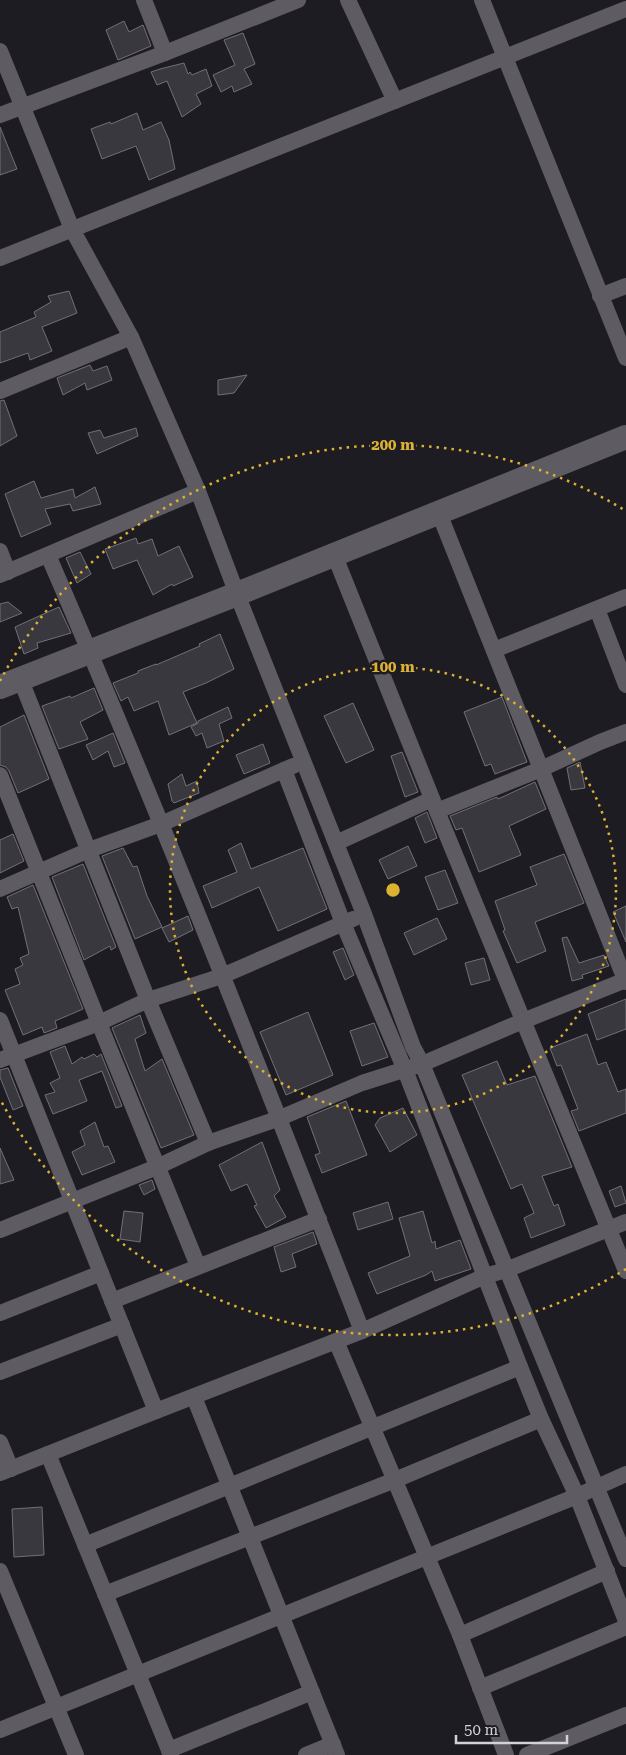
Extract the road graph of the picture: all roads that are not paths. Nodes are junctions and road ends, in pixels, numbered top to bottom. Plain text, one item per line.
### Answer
1 (144, 0) edge
2 (298, 0) edge
3 (348, 0) edge
4 (482, 0) edge
5 (623, 9) edge
6 (0, 50) edge
7 (165, 53) junction
8 (505, 58) junction
9 (395, 101) junction
10 (23, 106) junction
11 (0, 115) edge
12 (72, 229) junction
13 (0, 258) edge
14 (626, 286) edge
15 (600, 296) junction
16 (131, 337) junction
17 (626, 358) edge
18 (0, 391) edge
19 (626, 437) edge
20 (198, 491) junction
21 (439, 513) junction
22 (0, 551) edge
23 (334, 554) junction
24 (48, 555) junction
25 (4, 574) edge
26 (237, 594) junction
27 (626, 597) edge
28 (597, 608) junction
29 (494, 650) junction
30 (90, 653) junction
31 (10, 683) edge
32 (626, 685) edge
33 (626, 732) edge
34 (303, 762) junction
35 (541, 769) junction
36 (284, 770) junction
37 (0, 775) edge
38 (434, 805) junction
39 (160, 824) junction
40 (336, 843) junction
41 (89, 850) junction
42 (39, 873) junction
43 (0, 889) edge
44 (364, 914) junction
45 (344, 922) junction
46 (222, 976) junction
47 (626, 981) edge
48 (148, 1000) junction
49 (0, 1020) edge
50 (523, 1021) junction
51 (99, 1023) junction
52 (7, 1058) edge
53 (422, 1064) junction
54 (405, 1070) junction
55 (280, 1118) junction
56 (208, 1143) junction
57 (157, 1167) junction
58 (71, 1201) junction
59 (318, 1219) junction
60 (626, 1222) edge
61 (609, 1229) junction
62 (0, 1230) edge
63 (198, 1266) junction
64 (506, 1270) junction
65 (626, 1271) edge
66 (101, 1273) junction
67 (485, 1276) junction
68 (112, 1301) junction
69 (0, 1313) edge
70 (122, 1325) junction
71 (362, 1331) junction
72 (336, 1341) junction
73 (520, 1367) junction
74 (0, 1372) edge
75 (194, 1397) junction
76 (156, 1411) junction
77 (541, 1419) junction
78 (372, 1428) junction
79 (0, 1442) edge
80 (48, 1454) junction
81 (6, 1471) edge
82 (626, 1474) edge
83 (395, 1480) junction
84 (230, 1486) junction
85 (595, 1487) junction
86 (577, 1496) junction
87 (250, 1536) junction
88 (85, 1545) junction
89 (426, 1556) junction
90 (626, 1559) edge
91 (0, 1571) edge
92 (607, 1571) junction
93 (105, 1594) junction
94 (281, 1615) junction
95 (626, 1621) edge
96 (626, 1627) edge
97 (460, 1635) junction
98 (138, 1673) junction
99 (480, 1688) junction
100 (312, 1692) junction
101 (55, 1707) junction
102 (626, 1715) edge
103 (0, 1730) edge
104 (335, 1749) edge
105 (170, 1753) edge
106 (76, 1755) edge
107 (306, 1755) edge
108 (506, 1755) edge
109 (527, 1755) edge

1 - 7 street
2 - 7 street
3 - 9 street
4 - 8 street
5 - 8 street
6 - 10 street
7 - 10 street
8 - 9 street
8 - 15 street
9 - 12 street
10 - 11 street
10 - 12 street
12 - 13 street
12 - 16 street
14 - 15 street
15 - 17 street
16 - 18 street
16 - 20 street
19 - 21 main road
20 - 24 street
20 - 26 street
21 - 23 main road
21 - 29 street
22 - 25 street
23 - 26 main road
23 - 38 street
24 - 25 street
24 - 30 street
26 - 30 main road
26 - 34 street
27 - 28 street
28 - 29 street
28 - 32 street
29 - 35 street
30 - 31 main road
30 - 39 street
31 - 41 street
33 - 35 street
34 - 36 street
34 - 40 street
35 - 38 street
35 - 47 street
36 - 39 street
36 - 45 street
37 - 42 street
38 - 40 street
38 - 50 street
39 - 41 street
39 - 46 street
40 - 44 street
41 - 42 street
41 - 48 street
42 - 43 street
42 - 51 street
44 - 45 street
44 - 53 street
45 - 46 street
45 - 54 street
46 - 48 street
46 - 55 street
47 - 50 street
48 - 51 street
48 - 56 street
49 - 52 street
50 - 53 street
50 - 61 street
51 - 52 street
51 - 57 street
52 - 58 street
53 - 54 street
53 - 64 street
54 - 55 street
54 - 67 street
55 - 56 street
55 - 59 street
56 - 57 street
57 - 58 street
57 - 63 street
58 - 62 street
58 - 66 street
59 - 63 street
59 - 71 street
60 - 61 street
61 - 64 street
61 - 65 street
63 - 68 street
64 - 67 street
64 - 85 street
66 - 68 street
66 - 69 street
67 - 71 street
67 - 73 street
68 - 70 street
70 - 74 street
70 - 76 street
71 - 72 street
72 - 75 street
72 - 78 street
73 - 77 street
73 - 78 street
75 - 76 street
75 - 84 street
76 - 80 street
77 - 83 street
77 - 86 street
78 - 83 street
78 - 84 street
79 - 81 street
80 - 81 street
80 - 88 street
82 - 85 street
83 - 87 street
83 - 89 street
84 - 87 street
84 - 88 street
85 - 86 street
85 - 90 street
86 - 89 street
86 - 92 street
87 - 93 street
87 - 94 street
88 - 93 street
89 - 94 street
89 - 97 street
91 - 101 street
92 - 95 street
92 - 97 street
93 - 98 street
94 - 98 street
94 - 100 street
96 - 99 street
97 - 99 street
98 - 101 street
98 - 105 street
99 - 108 street
100 - 104 street
100 - 105 street
101 - 103 street
101 - 106 street
102 - 109 street
104 - 107 street

